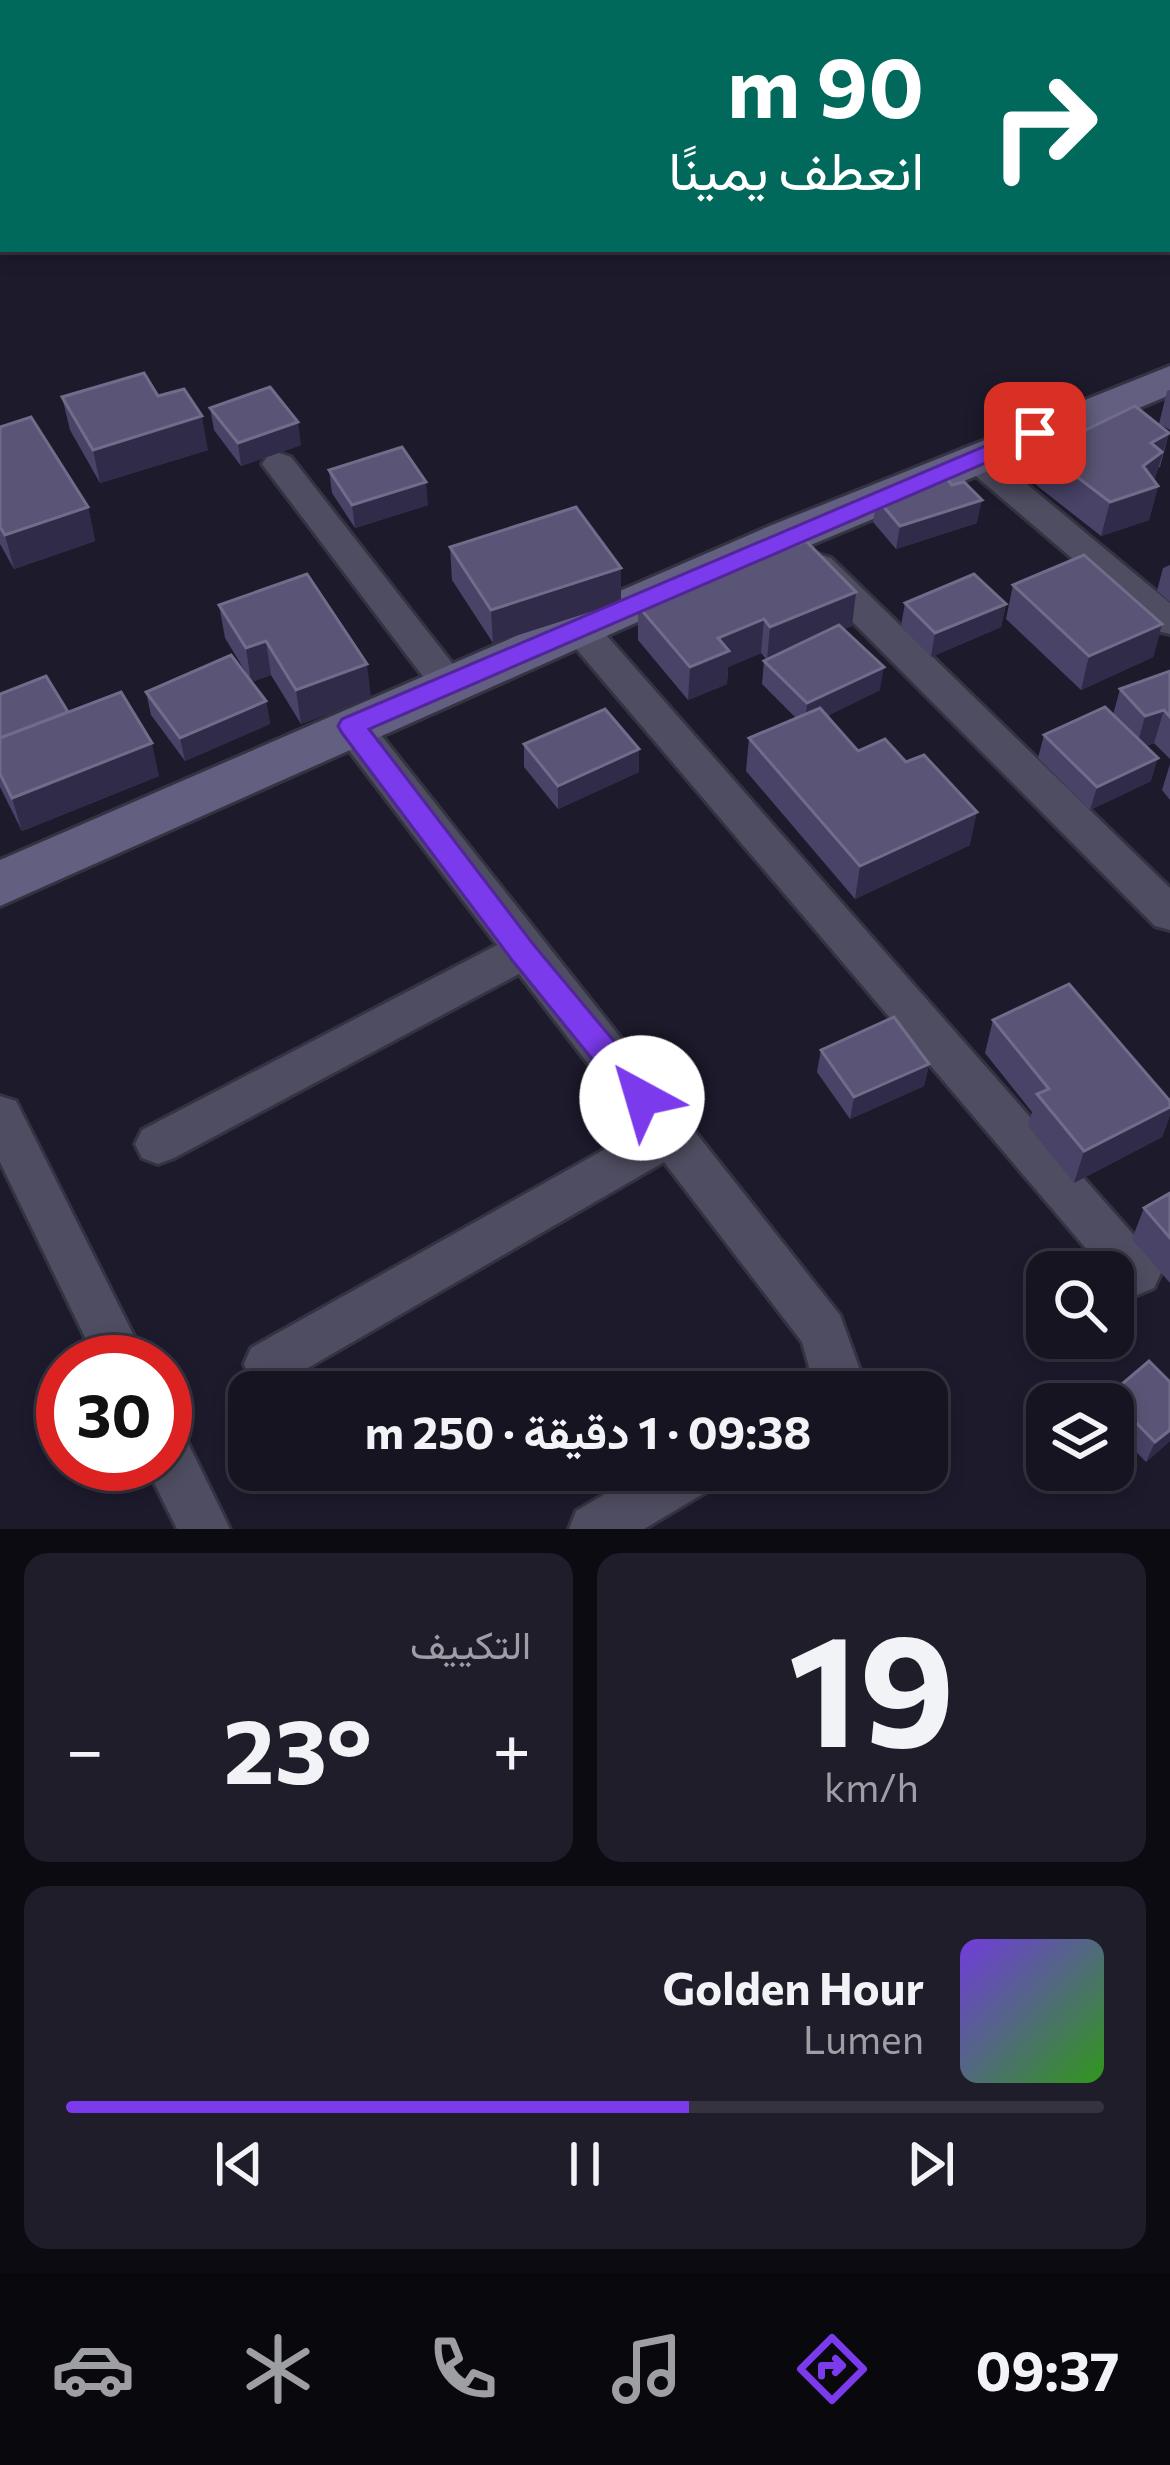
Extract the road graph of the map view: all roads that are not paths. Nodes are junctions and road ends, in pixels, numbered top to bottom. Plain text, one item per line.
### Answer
1 (1170, 379) edge
2 (975, 458) junction
3 (279, 464) dead end
4 (789, 536) junction
5 (1170, 622) edge
6 (580, 629) junction
7 (450, 686) junction
8 (352, 726) junction
9 (0, 884) edge
10 (1170, 914) edge
11 (522, 952) junction
12 (0, 1115) edge
13 (672, 1134) junction
14 (158, 1144) dead end
15 (1137, 1273) dead end
16 (109, 1335) edge
17 (269, 1364) dead end
18 (835, 1371) edge
19 (185, 1491) edge
20 (659, 1491) edge
21 (204, 1529) edge
22 (595, 1529) edge

1 - 2 street
2 - 4 street
2 - 5 street
3 - 7 street
4 - 6 street
4 - 10 street
6 - 7 street
6 - 15 street
7 - 8 street
8 - 9 street
8 - 11 street
11 - 13 street
11 - 14 street
12 - 16 street
13 - 17 street
13 - 18 street
19 - 21 street
20 - 22 street

